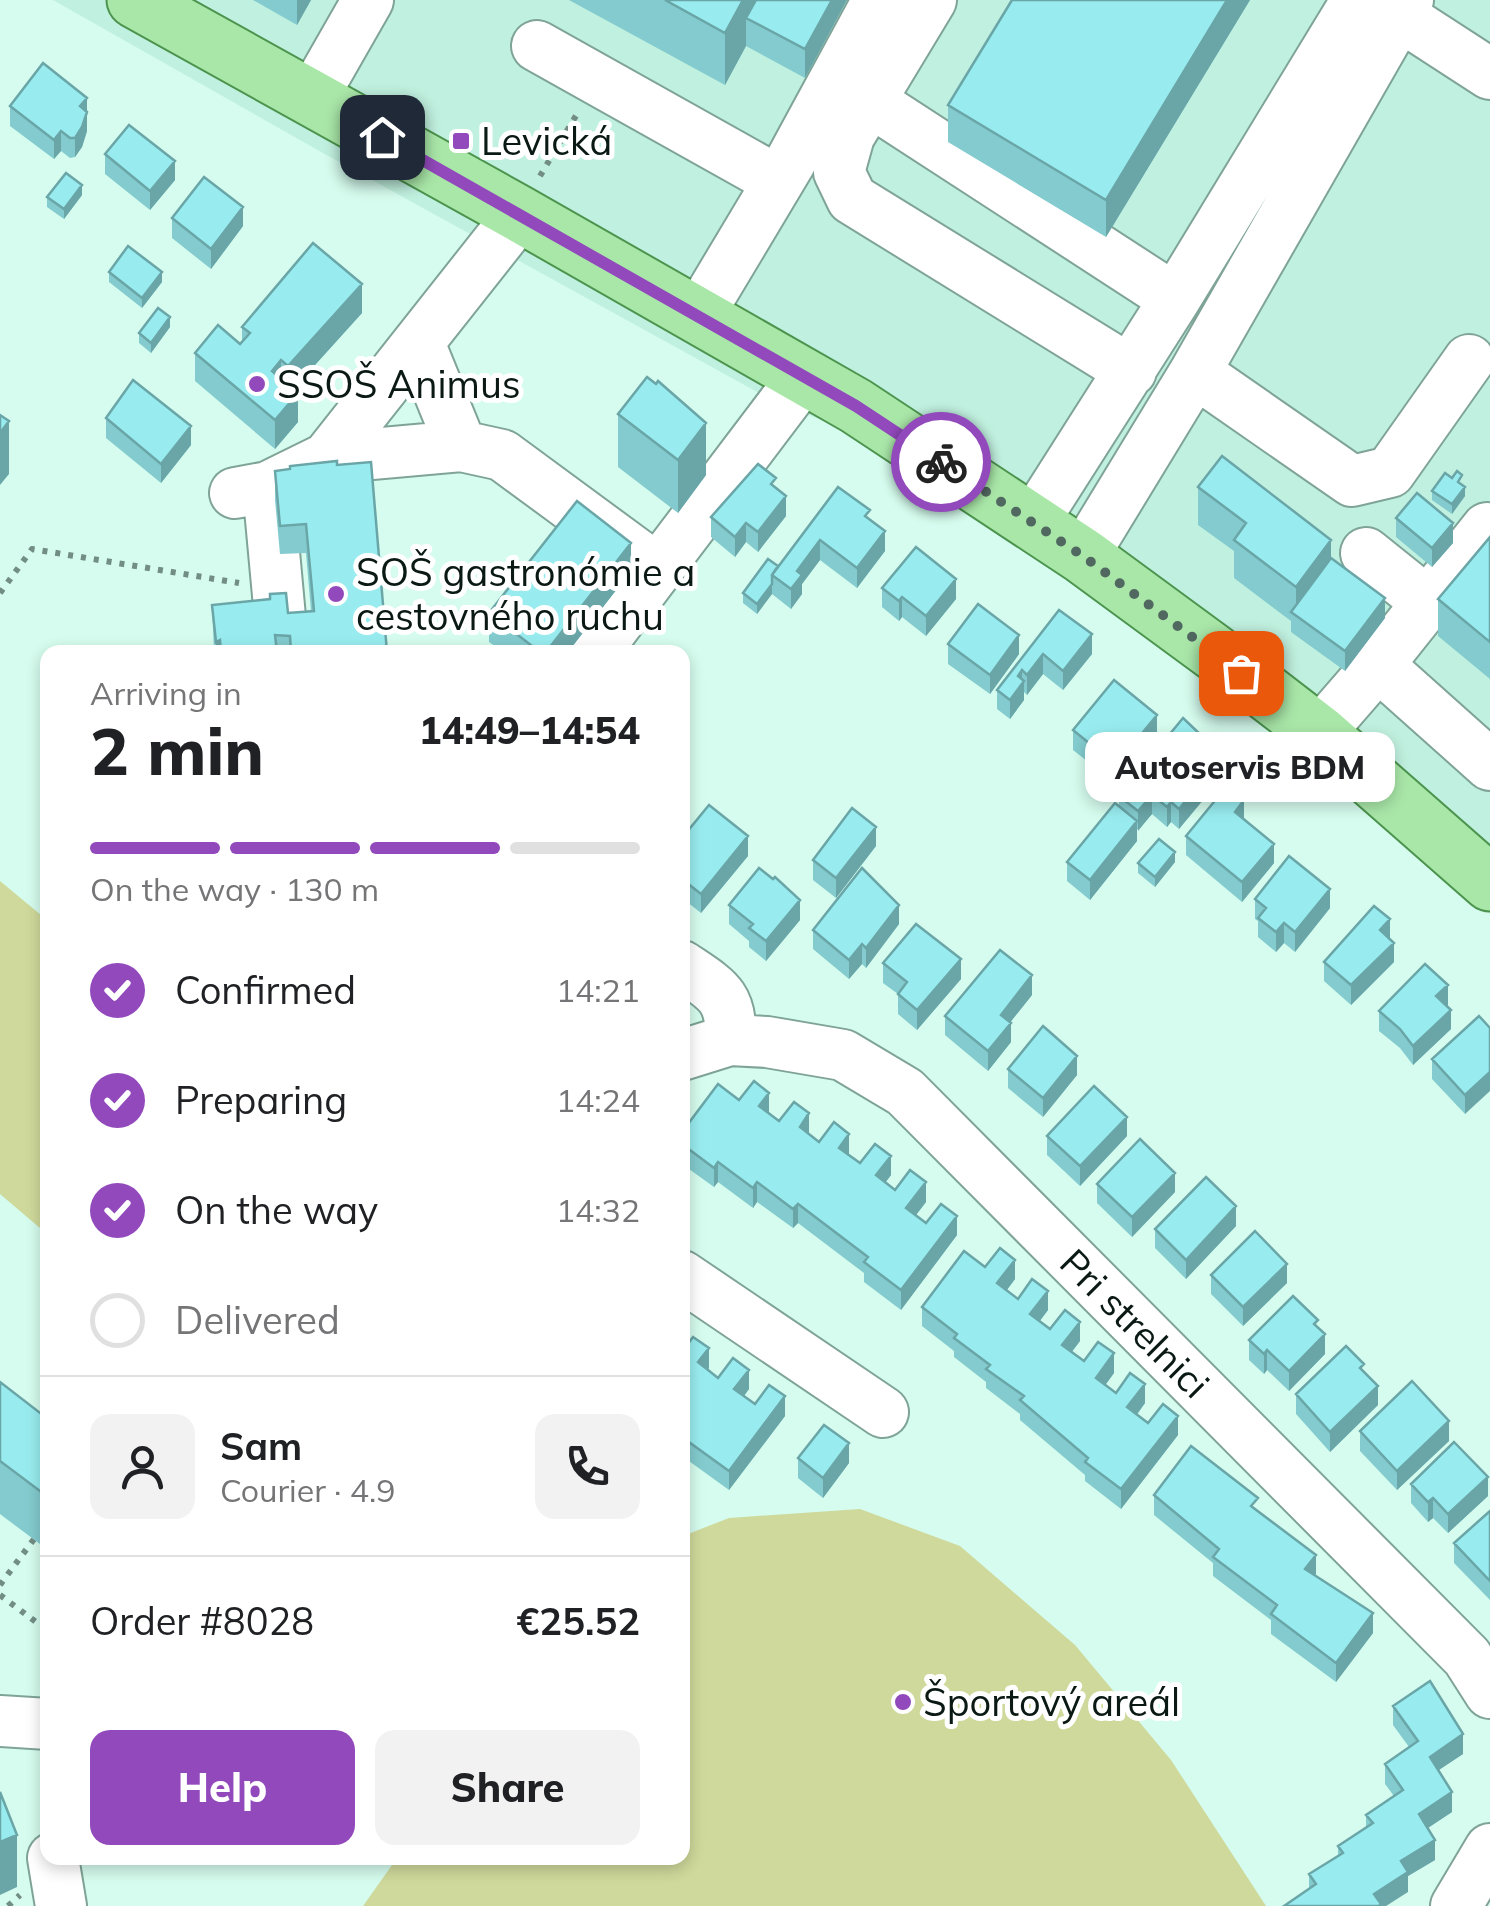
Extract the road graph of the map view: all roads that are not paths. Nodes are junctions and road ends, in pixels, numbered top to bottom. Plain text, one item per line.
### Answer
1 (134, 0) edge
2 (368, 0) edge
3 (878, 0) edge
4 (931, 0) edge
5 (1388, 5) edge
6 (537, 46) dead end
7 (1490, 74) edge
8 (312, 98) junction
9 (870, 101) junction
10 (778, 181) junction
11 (504, 234) dead end
12 (1174, 299) junction
13 (698, 316) junction
14 (419, 343) junction
15 (1468, 360) dead end
16 (1131, 371) junction
17 (1196, 372) junction
18 (804, 376) junction
19 (462, 446) junction
20 (327, 458) junction
21 (1033, 522) junction
22 (1487, 528) dead end
23 (1366, 553) dead end
24 (1083, 556) junction
25 (657, 569) junction
26 (1427, 602) junction
27 (279, 603) edge
28 (600, 645) edge
29 (1378, 665) junction
30 (1319, 732) junction
31 (1490, 766) edge
32 (1490, 884) edge
33 (690, 971) edge
34 (730, 1040) junction
35 (690, 1052) edge
36 (690, 1281) edge
37 (883, 1412) dead end
38 (1490, 1692) edge
39 (40, 1704) edge
40 (0, 1721) edge
41 (1490, 1848) edge
42 (54, 1865) edge
43 (61, 1906) edge
44 (1456, 1906) edge

1 - 8 main road
2 - 8 street
3 - 10 street
4 - 9 street
5 - 7 street
5 - 12 street
5 - 17 street
6 - 10 street
8 - 13 main road
9 - 12 street
9 - 16 street
10 - 13 street
11 - 14 street
12 - 16 street
13 - 18 main road
14 - 19 street
14 - 20 street
15 - 17 street
16 - 21 street
17 - 24 street
18 - 21 main road
18 - 25 street
19 - 20 street
19 - 25 street
20 - 27 street
21 - 24 main road
22 - 26 street
23 - 26 street
24 - 30 main road
25 - 28 street
26 - 29 street
29 - 30 street
29 - 31 street
30 - 32 main road
33 - 34 street
34 - 35 street, Pri strelnici
34 - 38 street, Pri strelnici
36 - 37 street
39 - 40 street
41 - 44 street
42 - 43 street

